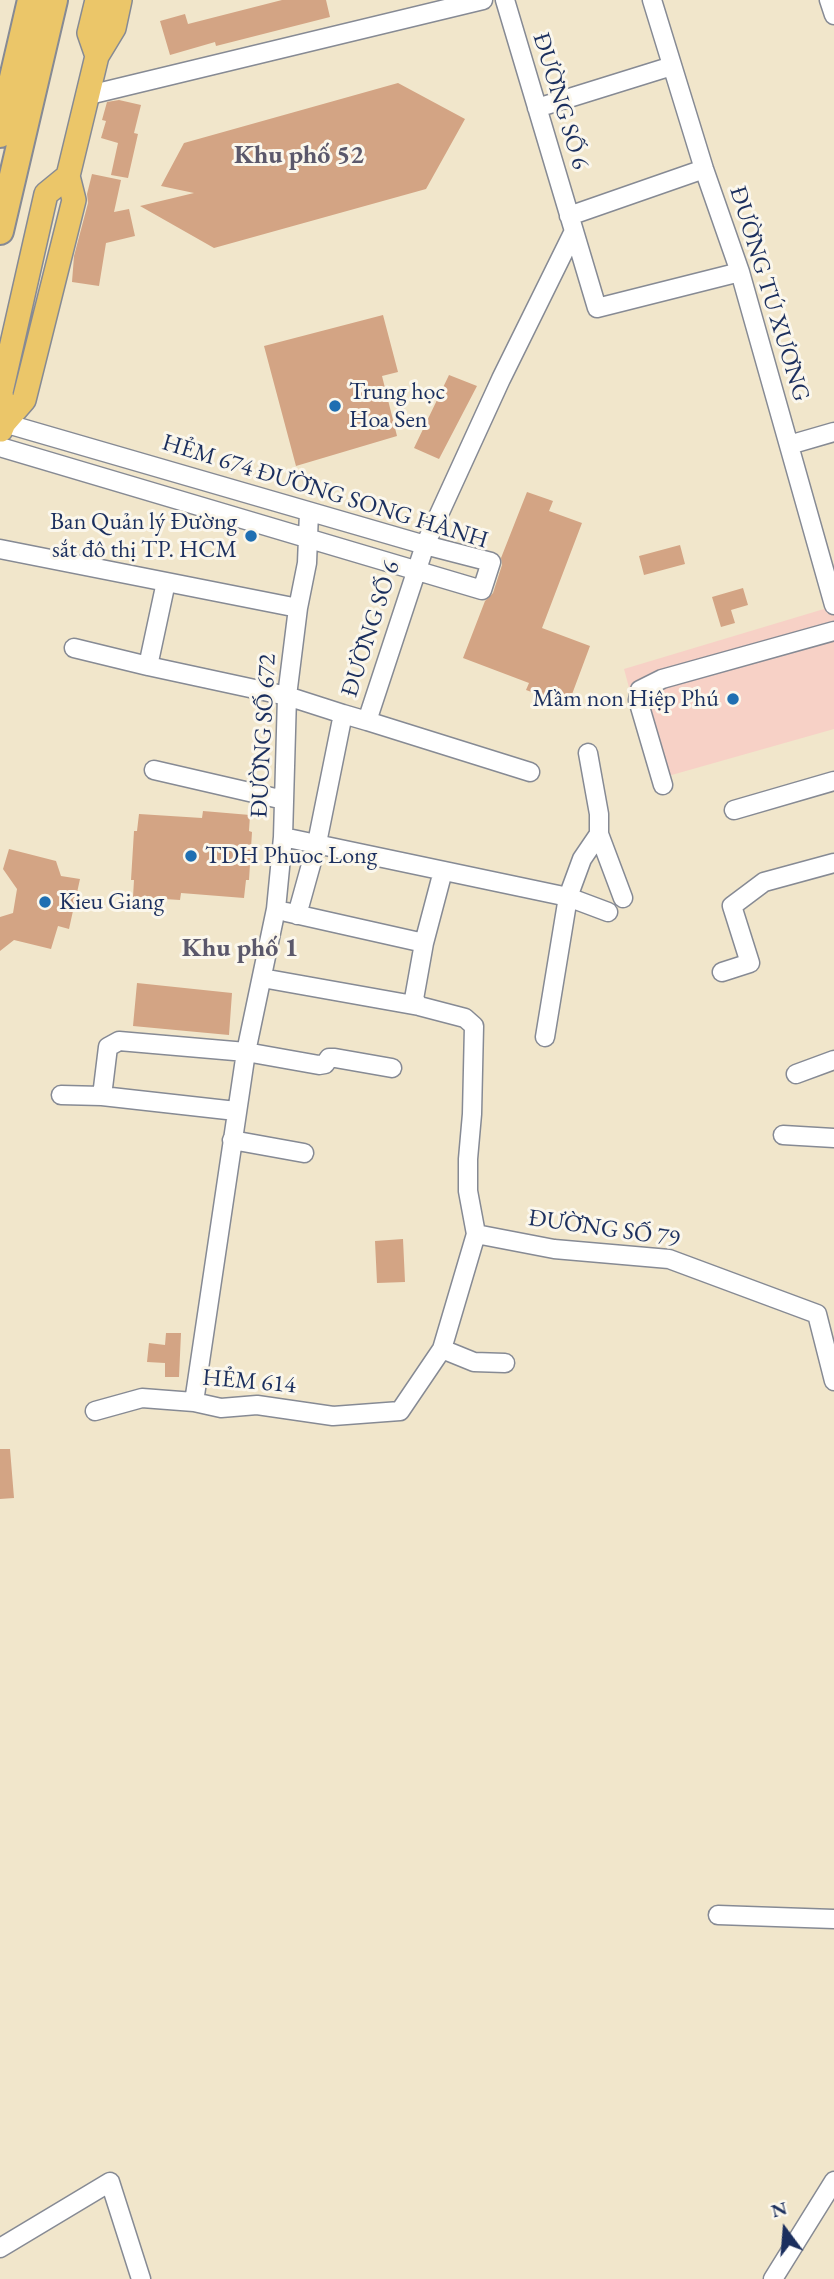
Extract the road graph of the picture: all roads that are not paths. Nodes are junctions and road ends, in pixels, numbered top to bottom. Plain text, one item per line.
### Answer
1 (31, 0) edge
2 (54, 0) edge
3 (97, 0) edge
4 (120, 0) edge
5 (483, 0) edge
6 (505, 0) edge
7 (652, 0) edge
8 (828, 0) edge
9 (834, 15) edge
10 (97, 56) junction
11 (672, 66) junction
12 (89, 95) junction
13 (537, 108) junction
14 (0, 134) edge
15 (704, 169) junction
16 (571, 223) junction
17 (0, 231) edge
18 (740, 272) junction
19 (2, 428) edge
20 (834, 432) edge
21 (789, 445) junction
22 (0, 447) edge
23 (309, 512) junction
24 (307, 539) junction
25 (425, 545) junction
26 (0, 550) edge
27 (417, 570) junction
28 (166, 582) junction
29 (834, 605) edge
30 (298, 608) junction
31 (834, 631) edge
32 (74, 648) dead end
33 (148, 666) junction
34 (287, 695) junction
35 (343, 714) junction
36 (367, 721) junction
37 (588, 753) dead end
38 (154, 770) dead end
39 (530, 772) dead end
40 (834, 781) edge
41 (663, 785) dead end
42 (284, 800) junction
43 (734, 810) dead end
44 (599, 834) junction
45 (283, 837) junction
46 (317, 844) junction
47 (834, 863) edge
48 (443, 871) junction
49 (568, 897) junction
50 (623, 898) dead end
51 (276, 909) junction
52 (608, 912) dead end
53 (297, 915) junction
54 (424, 943) junction
55 (722, 972) dead end
56 (262, 978) junction
57 (419, 1006) junction
58 (545, 1037) dead end
59 (246, 1052) junction
60 (834, 1060) edge
61 (392, 1068) dead end
62 (796, 1074) dead end
63 (61, 1095) dead end
64 (102, 1096) junction
65 (236, 1111) junction
66 (783, 1135) dead end
67 (834, 1138) edge
68 (232, 1140) junction
69 (304, 1153) dead end
70 (476, 1234) junction
71 (442, 1349) junction
72 (505, 1363) dead end
73 (834, 1381) edge
74 (194, 1402) junction
75 (95, 1411) dead end
76 (718, 1915) dead end
77 (834, 1919) edge
78 (834, 2181) edge
79 (0, 2248) edge
80 (141, 2279) edge
81 (773, 2279) edge

1 - 14 highway
2 - 17 highway
3 - 10 main road
4 - 10 main road
5 - 12 street
6 - 13 street, ĐƯỜNG SỐ 6
7 - 11 street, ĐƯỜNG TÚ XƯƠNG
8 - 9 street
10 - 12 main road
11 - 13 street
11 - 15 street, ĐƯỜNG TÚ XƯƠNG
12 - 19 main road
13 - 16 street, ĐƯỜNG SỐ 6
15 - 16 street
15 - 18 street, ĐƯỜNG TÚ XƯƠNG
16 - 18 street, ĐƯỜNG SỐ 6
16 - 25 street, ĐƯỜNG SỐ 6
18 - 21 street, ĐƯỜNG TÚ XƯƠNG
19 - 23 street, HẺM 674 ĐƯỜNG SONG HÀNH
20 - 21 street
21 - 29 street, ĐƯỜNG TÚ XƯƠNG
22 - 24 street, HẺM 674 ĐƯỜNG SONG HÀNH
23 - 24 street, ĐƯỜNG SỐ 672
23 - 25 street, HẺM 674 ĐƯỜNG SONG HÀNH
24 - 27 street, HẺM 674 ĐƯỜNG SONG HÀNH
24 - 30 street, ĐƯỜNG SỐ 672
25 - 27 street, ĐƯỜNG SỐ 6
25 - 27 street, HẺM 674 ĐƯỜNG SONG HÀNH
26 - 28 street
27 - 36 street, ĐƯỜNG SỐ 6
28 - 30 street
28 - 33 street
30 - 34 street, ĐƯỜNG SỐ 672
31 - 41 street
32 - 33 street
33 - 34 street
34 - 35 street
34 - 42 street, ĐƯỜNG SỐ 672
35 - 36 street, ĐƯỜNG SỐ 6
35 - 46 street, ĐƯỜNG SỐ 6
36 - 39 street
37 - 44 street
38 - 42 street
40 - 43 street
42 - 45 street, ĐƯỜNG SỐ 672
44 - 49 street
44 - 50 street
45 - 46 street
45 - 51 street, ĐƯỜNG SỐ 672
46 - 48 street
46 - 53 street, ĐƯỜNG SỐ 6
47 - 55 street
48 - 49 street
48 - 54 street
49 - 52 street
49 - 58 street
51 - 53 street
51 - 56 street, ĐƯỜNG SỐ 672
53 - 54 street
54 - 57 street
56 - 57 street
56 - 59 street, ĐƯỜNG SỐ 672
57 - 70 street
59 - 61 street
59 - 64 street
59 - 65 street, ĐƯỜNG SỐ 672
60 - 62 street
63 - 64 street
64 - 65 street
65 - 68 street, ĐƯỜNG SỐ 672
66 - 67 street
68 - 69 street
68 - 74 street, ĐƯỜNG SỐ 672
70 - 71 street
70 - 73 street, ĐƯỜNG SỐ 79
71 - 72 street
71 - 74 street, HẺM 614
74 - 75 street, HẺM 614
76 - 77 street
78 - 81 street
79 - 80 street

